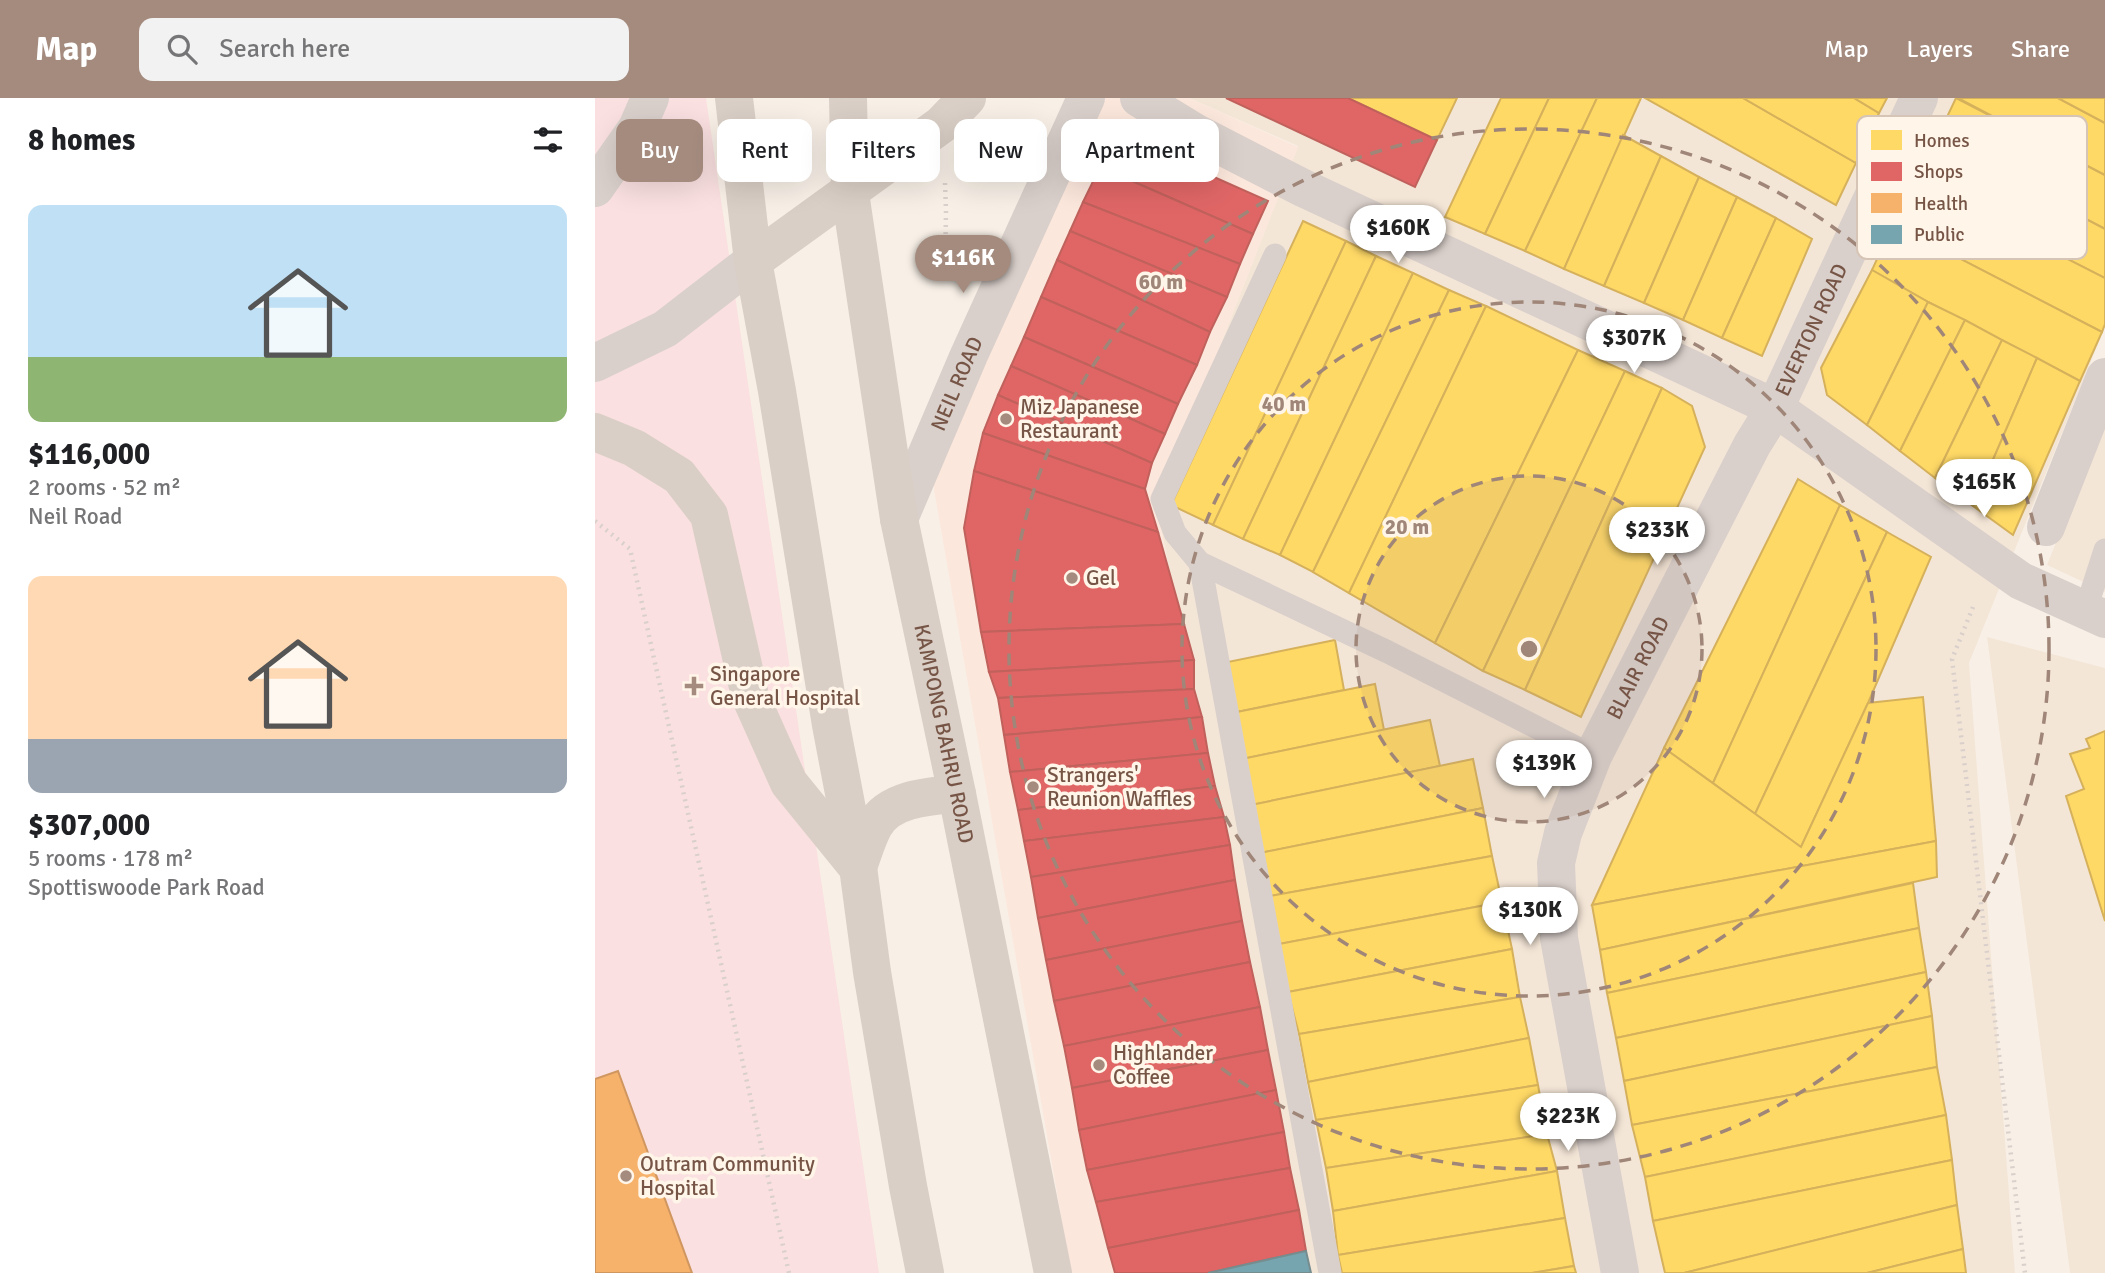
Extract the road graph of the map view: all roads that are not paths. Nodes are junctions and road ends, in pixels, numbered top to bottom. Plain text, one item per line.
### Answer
1 (650, 98) edge
2 (734, 98) edge
3 (848, 98) edge
4 (967, 98) edge
5 (1086, 98) edge
6 (1139, 98) edge
7 (1919, 98) edge
8 (1911, 116) edge
9 (595, 188) edge
10 (850, 193) junction
11 (1857, 231) edge
12 (1275, 255) dead end
13 (753, 261) junction
14 (595, 363) edge
15 (2105, 377) edge
16 (1775, 408) junction
17 (595, 432) edge
18 (899, 519) junction
19 (2046, 527) dead end
20 (2105, 550) edge
21 (1201, 563) junction
22 (2095, 615) edge
23 (1593, 756) junction
24 (957, 794) junction
25 (858, 867) junction
26 (925, 1273) edge
27 (1053, 1273) edge
28 (1330, 1273) edge
29 (1620, 1273) edge

1 - 9 street
2 - 13 main road
3 - 10 main road, KAMPONG BAHRU ROAD
4 - 10 main road
5 - 18 street, NEIL ROAD
6 - 16 street
7 - 8 street, EVERTON ROAD
10 - 13 main road
10 - 18 main road, KAMPONG BAHRU ROAD
11 - 16 street, EVERTON ROAD
12 - 21 lane
13 - 14 street
13 - 25 main road
15 - 19 street
16 - 22 street
16 - 23 street, BLAIR ROAD
17 - 25 main road
18 - 24 main road, KAMPONG BAHRU ROAD
20 - 22 lane
21 - 23 lane
21 - 28 lane
23 - 29 street, BLAIR ROAD
24 - 25 main road
24 - 27 main road, KAMPONG BAHRU ROAD
25 - 26 main road

